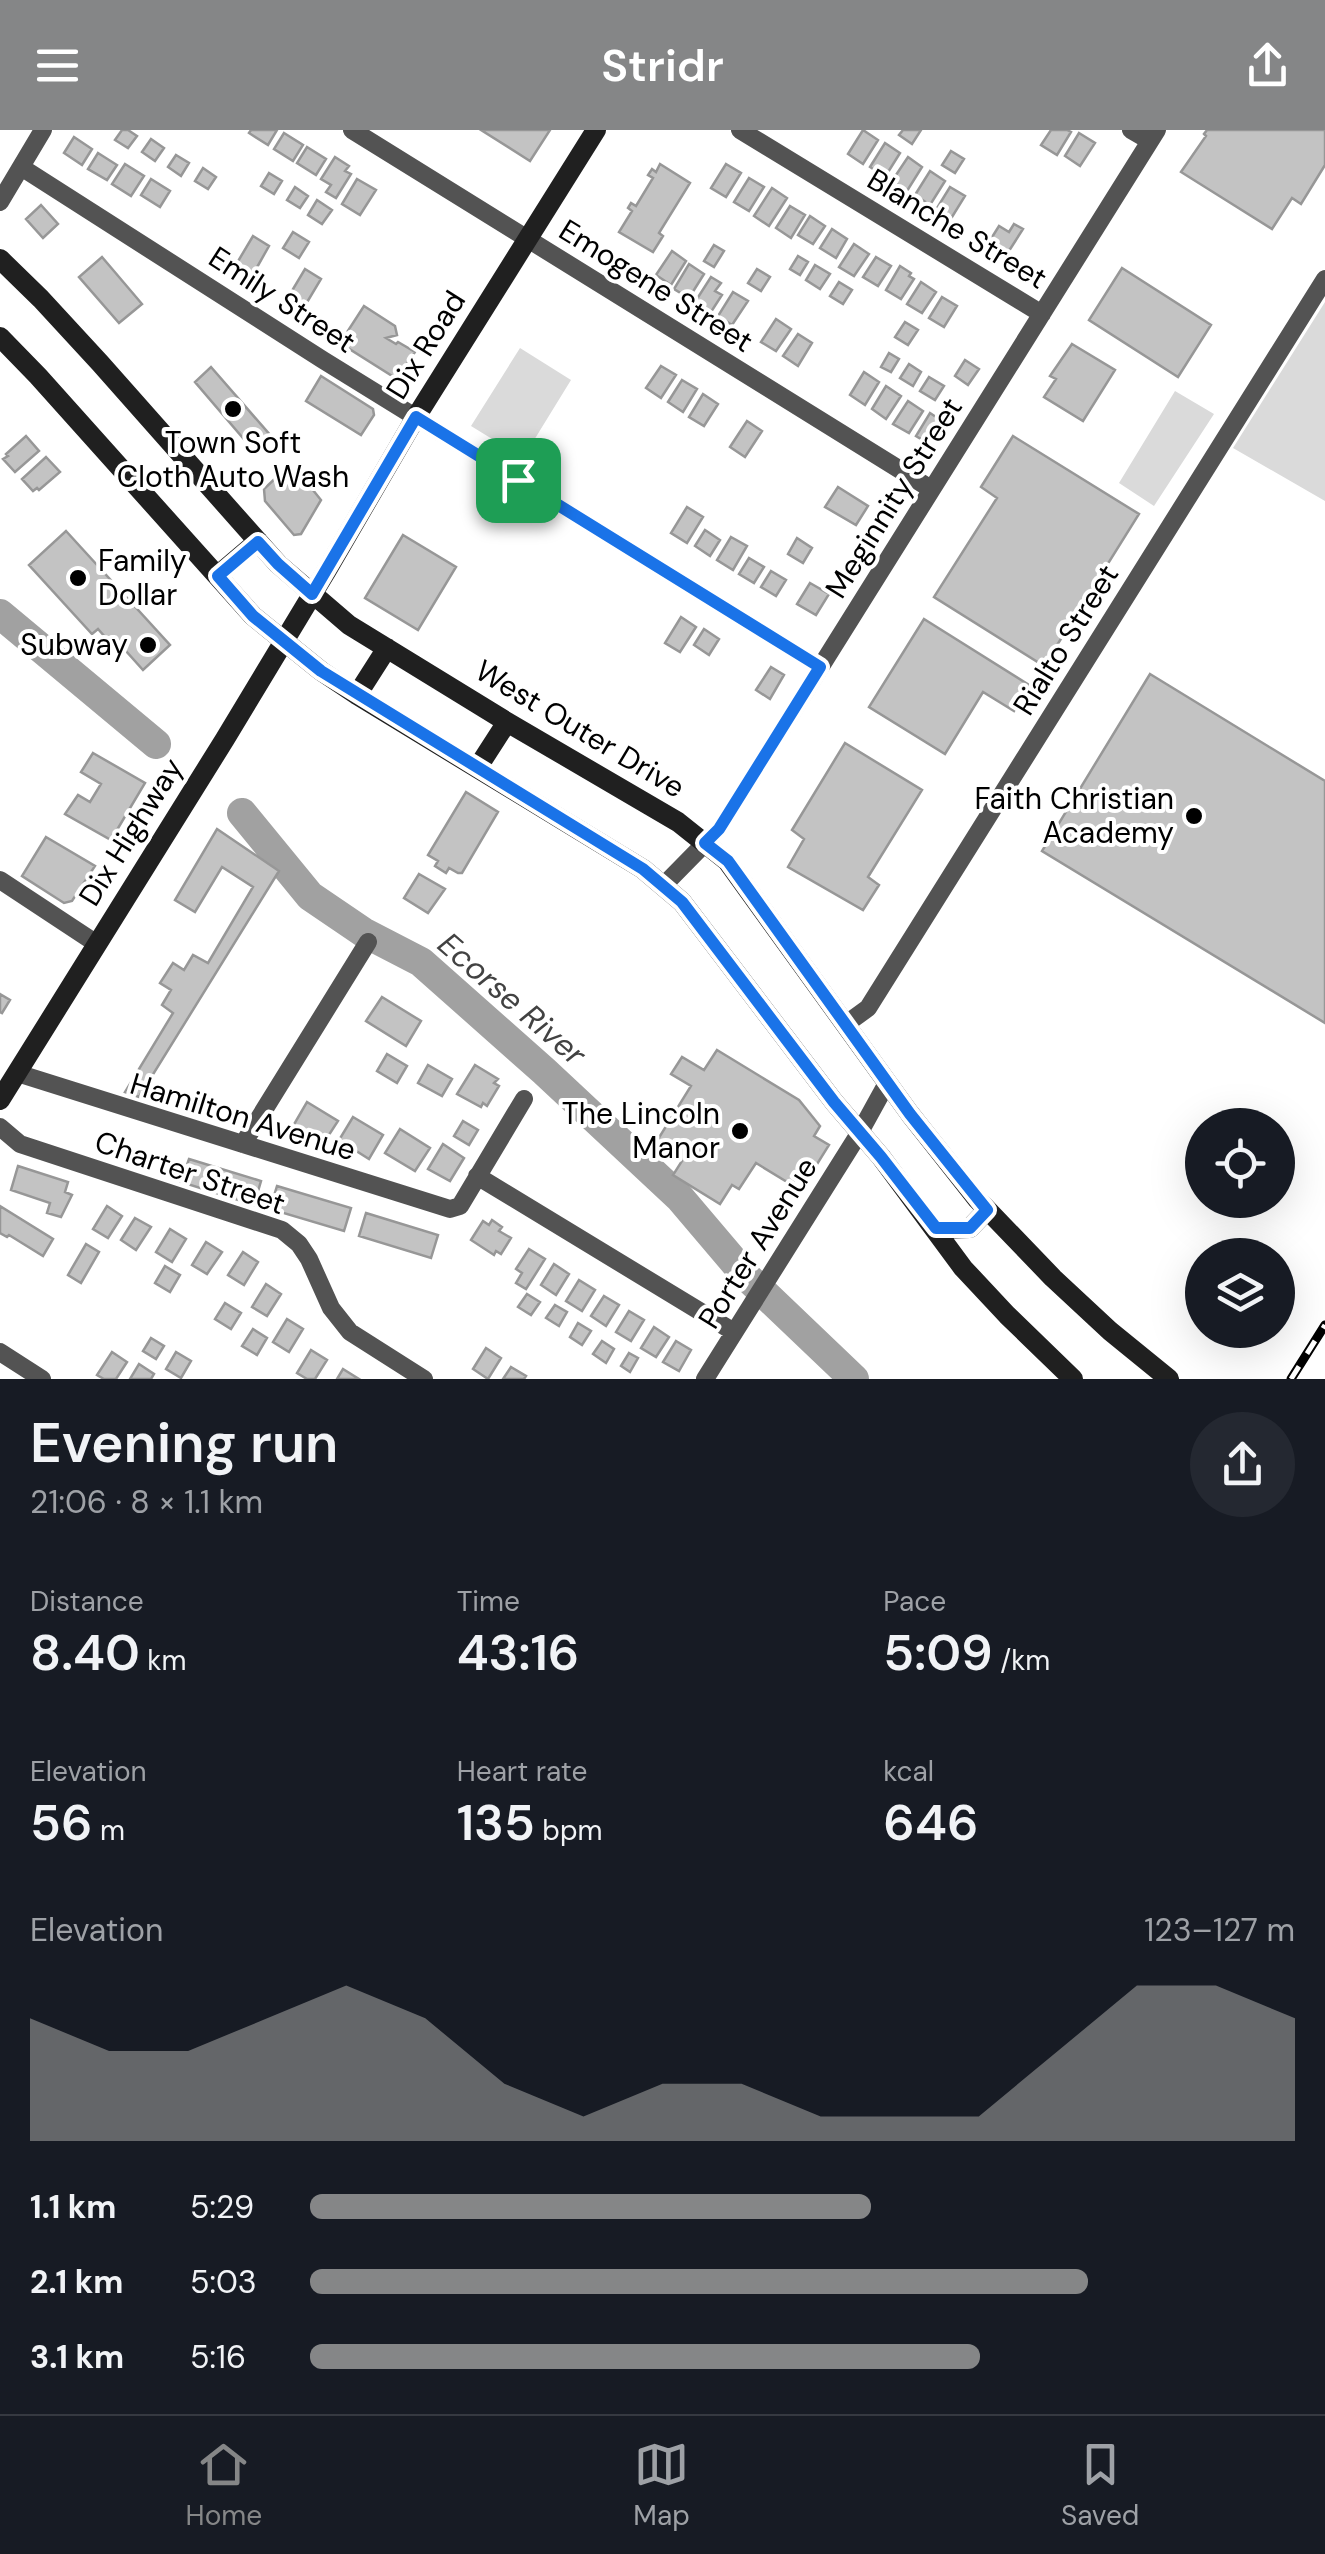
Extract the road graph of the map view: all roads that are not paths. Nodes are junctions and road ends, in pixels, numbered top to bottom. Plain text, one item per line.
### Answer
1 (43, 130) edge
2 (352, 130) edge
3 (596, 130) edge
4 (740, 130) edge
5 (1131, 130) edge
6 (1153, 136) edge
7 (22, 167) junction
8 (0, 202) edge
9 (527, 239) junction
10 (0, 259) edge
11 (1325, 279) edge
12 (1042, 314) junction
13 (0, 337) edge
14 (416, 417) junction
15 (932, 489) junction
16 (258, 542) junction
17 (218, 576) junction
18 (312, 594) junction
19 (284, 641) junction
20 (388, 648) junction
21 (820, 667) junction
22 (357, 695) junction
23 (507, 722) junction
24 (478, 767) junction
25 (705, 843) junction
26 (3, 882) edge
27 (664, 885) junction
28 (368, 942) dead end
29 (98, 944) junction
30 (846, 1024) junction
31 (16, 1074) junction
32 (887, 1084) junction
33 (524, 1099) dead end
34 (0, 1100) edge
35 (0, 1127) edge
36 (860, 1132) junction
37 (242, 1144) junction
38 (477, 1176) junction
39 (987, 1210) junction
40 (936, 1228) junction
41 (734, 1332) junction
42 (0, 1352) edge
43 (42, 1379) edge
44 (424, 1379) edge
45 (704, 1379) edge
46 (1072, 1379) edge
47 (1168, 1379) edge

1 - 7 street
2 - 9 street, Emogene Street
3 - 9 main road, Dix Road
4 - 12 street, Blanche Street
5 - 6 street
6 - 12 street, Meginnity Street
7 - 8 street
7 - 14 street, Emily Street
9 - 14 main road, Dix Road
9 - 15 street, Emogene Street
10 - 16 main road, West Outer Drive
11 - 30 street, Rialto Street
12 - 15 street, Meginnity Street
13 - 17 main road
14 - 18 main road, Dix Road
14 - 21 street, Emily Street
15 - 21 street, Meginnity Street
16 - 17 main road
16 - 18 main road, West Outer Drive
17 - 19 main road
18 - 19 main road, Dix Highway
18 - 20 main road, West Outer Drive
19 - 22 main road
19 - 29 main road, Dix Highway
20 - 22 main road
20 - 23 main road, West Outer Drive
21 - 25 street, Meginnity Street
22 - 24 main road
23 - 24 main road
23 - 25 main road, West Outer Drive
24 - 27 main road
25 - 27 street, Meginnity Street
25 - 30 main road, West Outer Drive
26 - 29 street
27 - 36 main road
28 - 37 street
29 - 31 main road, Dix Highway
30 - 32 main road, West Outer Drive
31 - 34 main road, Dix Highway
31 - 37 street, Hamilton Avenue
32 - 36 street, Porter Avenue
32 - 39 main road, West Outer Drive
33 - 38 street
35 - 44 street, Charter Street
36 - 40 main road
36 - 41 street, Porter Avenue
37 - 38 street, Hamilton Avenue
38 - 41 street
39 - 40 main road
39 - 47 main road, West Outer Drive
40 - 46 main road
41 - 45 street, Porter Avenue
42 - 43 street

